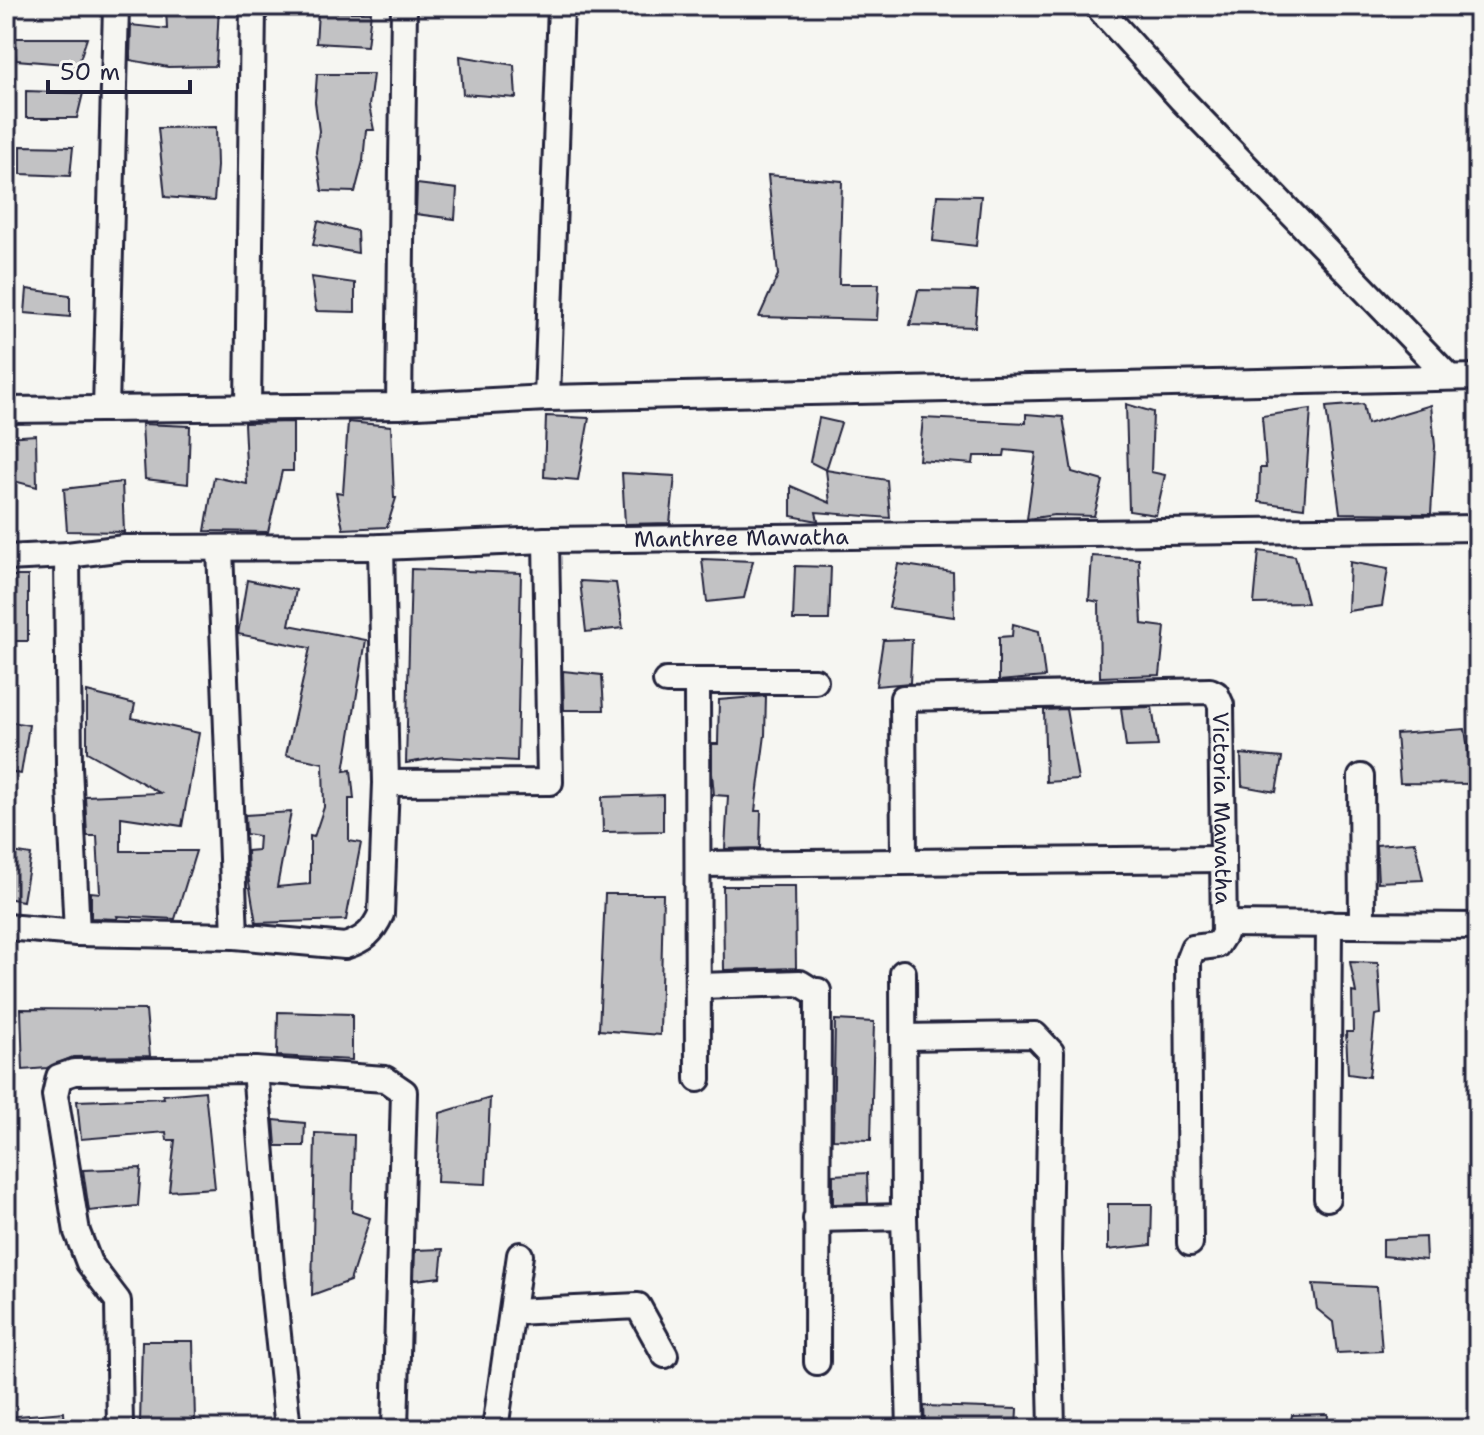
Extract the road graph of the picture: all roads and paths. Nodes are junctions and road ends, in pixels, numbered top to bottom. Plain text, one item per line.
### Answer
1 (116, 6) edge
2 (253, 6) edge
3 (404, 6) edge
4 (561, 6) edge
5 (1097, 6) edge
6 (1449, 377) junction
7 (1478, 377) edge
8 (547, 398) junction
9 (248, 406) junction
10 (399, 406) junction
11 (106, 409) junction
12 (6, 410) edge
13 (1478, 528) edge
14 (546, 540) junction
15 (381, 547) junction
16 (220, 549) junction
17 (67, 555) junction
18 (6, 558) edge
19 (666, 681) dead end
20 (697, 681) junction
21 (815, 681) dead end
22 (1361, 777) dead end
23 (386, 783) junction
24 (1223, 859) junction
25 (904, 861) junction
26 (698, 864) junction
27 (1224, 924) junction
28 (1329, 924) junction
29 (1362, 924) junction
30 (1478, 926) edge
31 (6, 927) edge
32 (77, 933) junction
33 (235, 936) junction
34 (903, 973) dead end
35 (699, 986) junction
36 (903, 1037) junction
37 (255, 1070) junction
38 (698, 1079) dead end
39 (1327, 1198) dead end
40 (904, 1217) junction
41 (816, 1219) junction
42 (1190, 1243) dead end
43 (520, 1255) dead end
44 (513, 1312) junction
45 (665, 1355) dead end
46 (817, 1362) dead end
47 (120, 1429) edge
48 (288, 1429) edge
49 (395, 1429) edge
50 (495, 1429) edge
51 (910, 1429) edge
52 (1052, 1429) edge

1 - 11 street
2 - 9 street
3 - 10 street
4 - 8 street
5 - 6 street
6 - 7 street
6 - 8 street
8 - 10 street
9 - 10 street
9 - 11 street
11 - 12 street
13 - 14 street, Manthree Mawatha
14 - 15 street, Manthree Mawatha
14 - 23 street
15 - 16 street, Manthree Mawatha
15 - 23 street
16 - 17 street, Manthree Mawatha
16 - 33 street
17 - 18 street, Manthree Mawatha
17 - 32 street
19 - 20 street
20 - 21 street
20 - 26 street
22 - 29 street
23 - 33 street
24 - 25 street
24 - 25 street, Victoria Mawatha
24 - 27 street, Victoria Mawatha
25 - 26 street
26 - 35 street
27 - 28 street
27 - 42 street
28 - 29 street
28 - 39 street
29 - 30 street
31 - 32 street
32 - 33 street
34 - 36 street
35 - 38 street
35 - 41 street
36 - 40 street
36 - 52 street
37 - 47 street
37 - 48 street
37 - 49 street
40 - 41 street
40 - 51 street
41 - 46 street
43 - 44 street
44 - 45 street
44 - 50 street

